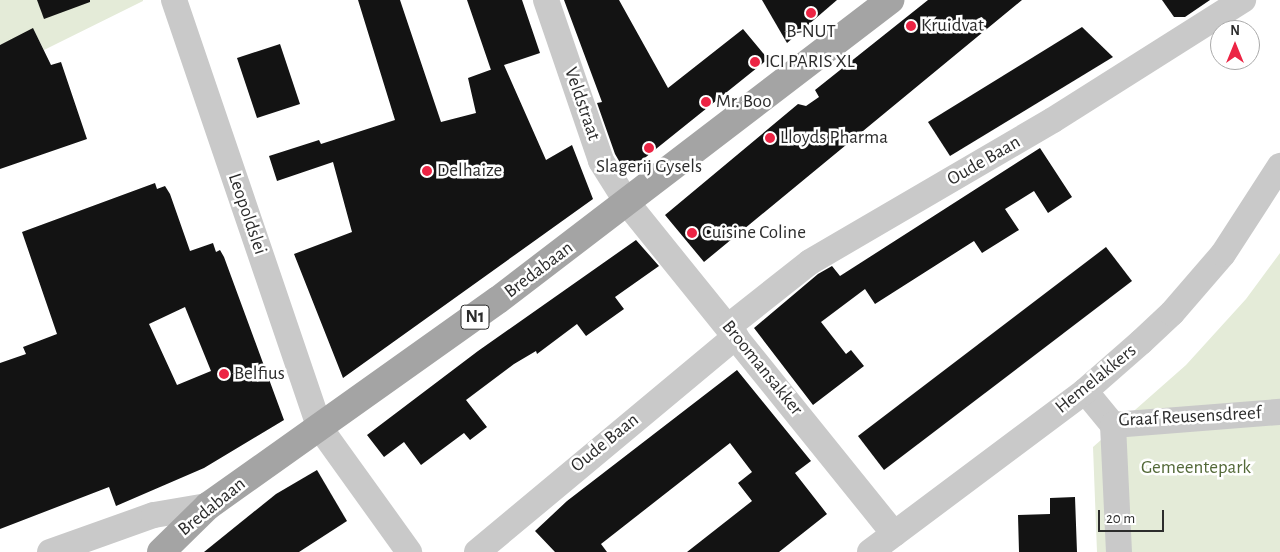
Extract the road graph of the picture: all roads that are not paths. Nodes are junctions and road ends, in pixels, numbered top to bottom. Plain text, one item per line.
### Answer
1 (174, 0) edge
2 (546, 0) edge
3 (891, 0) edge
4 (1243, 0) edge
5 (1280, 166) edge
6 (628, 204) junction
7 (732, 331) junction
8 (1085, 391) junction
9 (1280, 412) edge
10 (1113, 425) junction
11 (320, 428) junction
12 (208, 506) junction
13 (894, 534) junction
14 (50, 552) edge
15 (160, 552) edge
16 (409, 552) edge
17 (477, 552) edge
18 (870, 552) edge
19 (1119, 552) edge

1 - 11 street, Leopoldslei
2 - 6 street, Veldstraat
3 - 6 main road, Bredabaan / N1
4 - 7 street, Oude Baan
5 - 8 street, Hemelakkers
6 - 7 street, Broomansakker
6 - 11 main road, Bredabaan / N1
7 - 13 street, Broomansakker
7 - 17 street, Oude Baan
8 - 10 street, Graaf Reusensdreef
8 - 13 street, Hemelakkers
9 - 10 street, Graaf Reusensdreef
10 - 19 street
11 - 12 main road, Bredabaan / N1
11 - 16 street
12 - 14 street
12 - 15 main road, Bredabaan / N1
13 - 18 street, Hemelakkers

